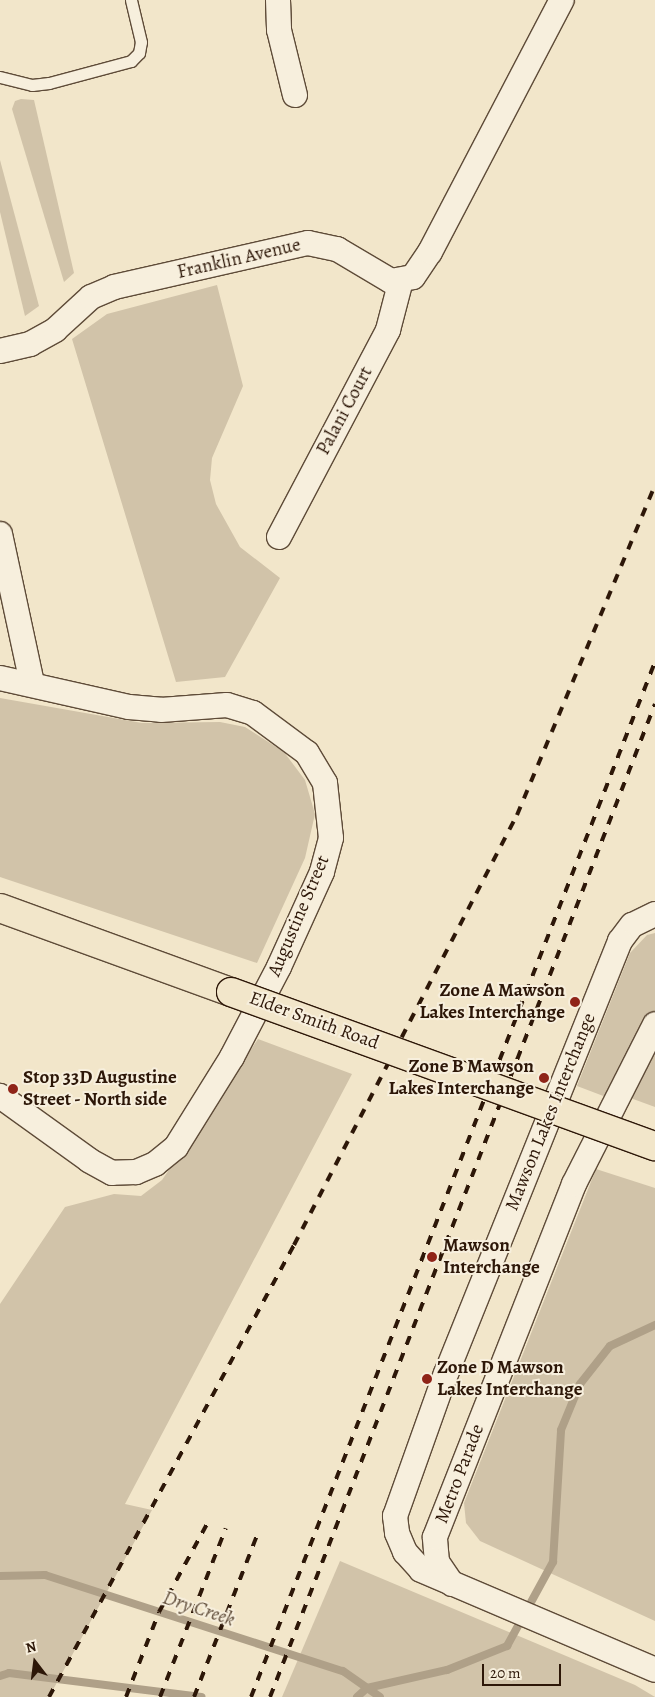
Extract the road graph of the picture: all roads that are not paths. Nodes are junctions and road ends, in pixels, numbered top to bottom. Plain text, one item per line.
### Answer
1 (131, 0) edge
2 (278, 0) edge
3 (562, 0) edge
4 (0, 78) edge
5 (295, 95) dead end
6 (400, 280) junction
7 (0, 351) edge
8 (0, 534) edge
9 (279, 537) dead end
10 (0, 678) edge
11 (32, 683) junction
12 (0, 908) edge
13 (655, 914) edge
14 (655, 1024) edge
15 (0, 1096) edge
16 (655, 1146) edge
17 (452, 1584) junction
18 (655, 1670) edge

1 - 4 lane
2 - 5 street
3 - 6 street
6 - 7 street, Franklin Avenue
6 - 9 street, Palani Court
8 - 11 street
10 - 11 street, Augustine Street
11 - 15 street, Augustine Street
12 - 16 main road, Elder Smith Road, bridge
13 - 17 street, Mawson Lakes Interchange
14 - 17 street, Metro Parade
17 - 18 street

